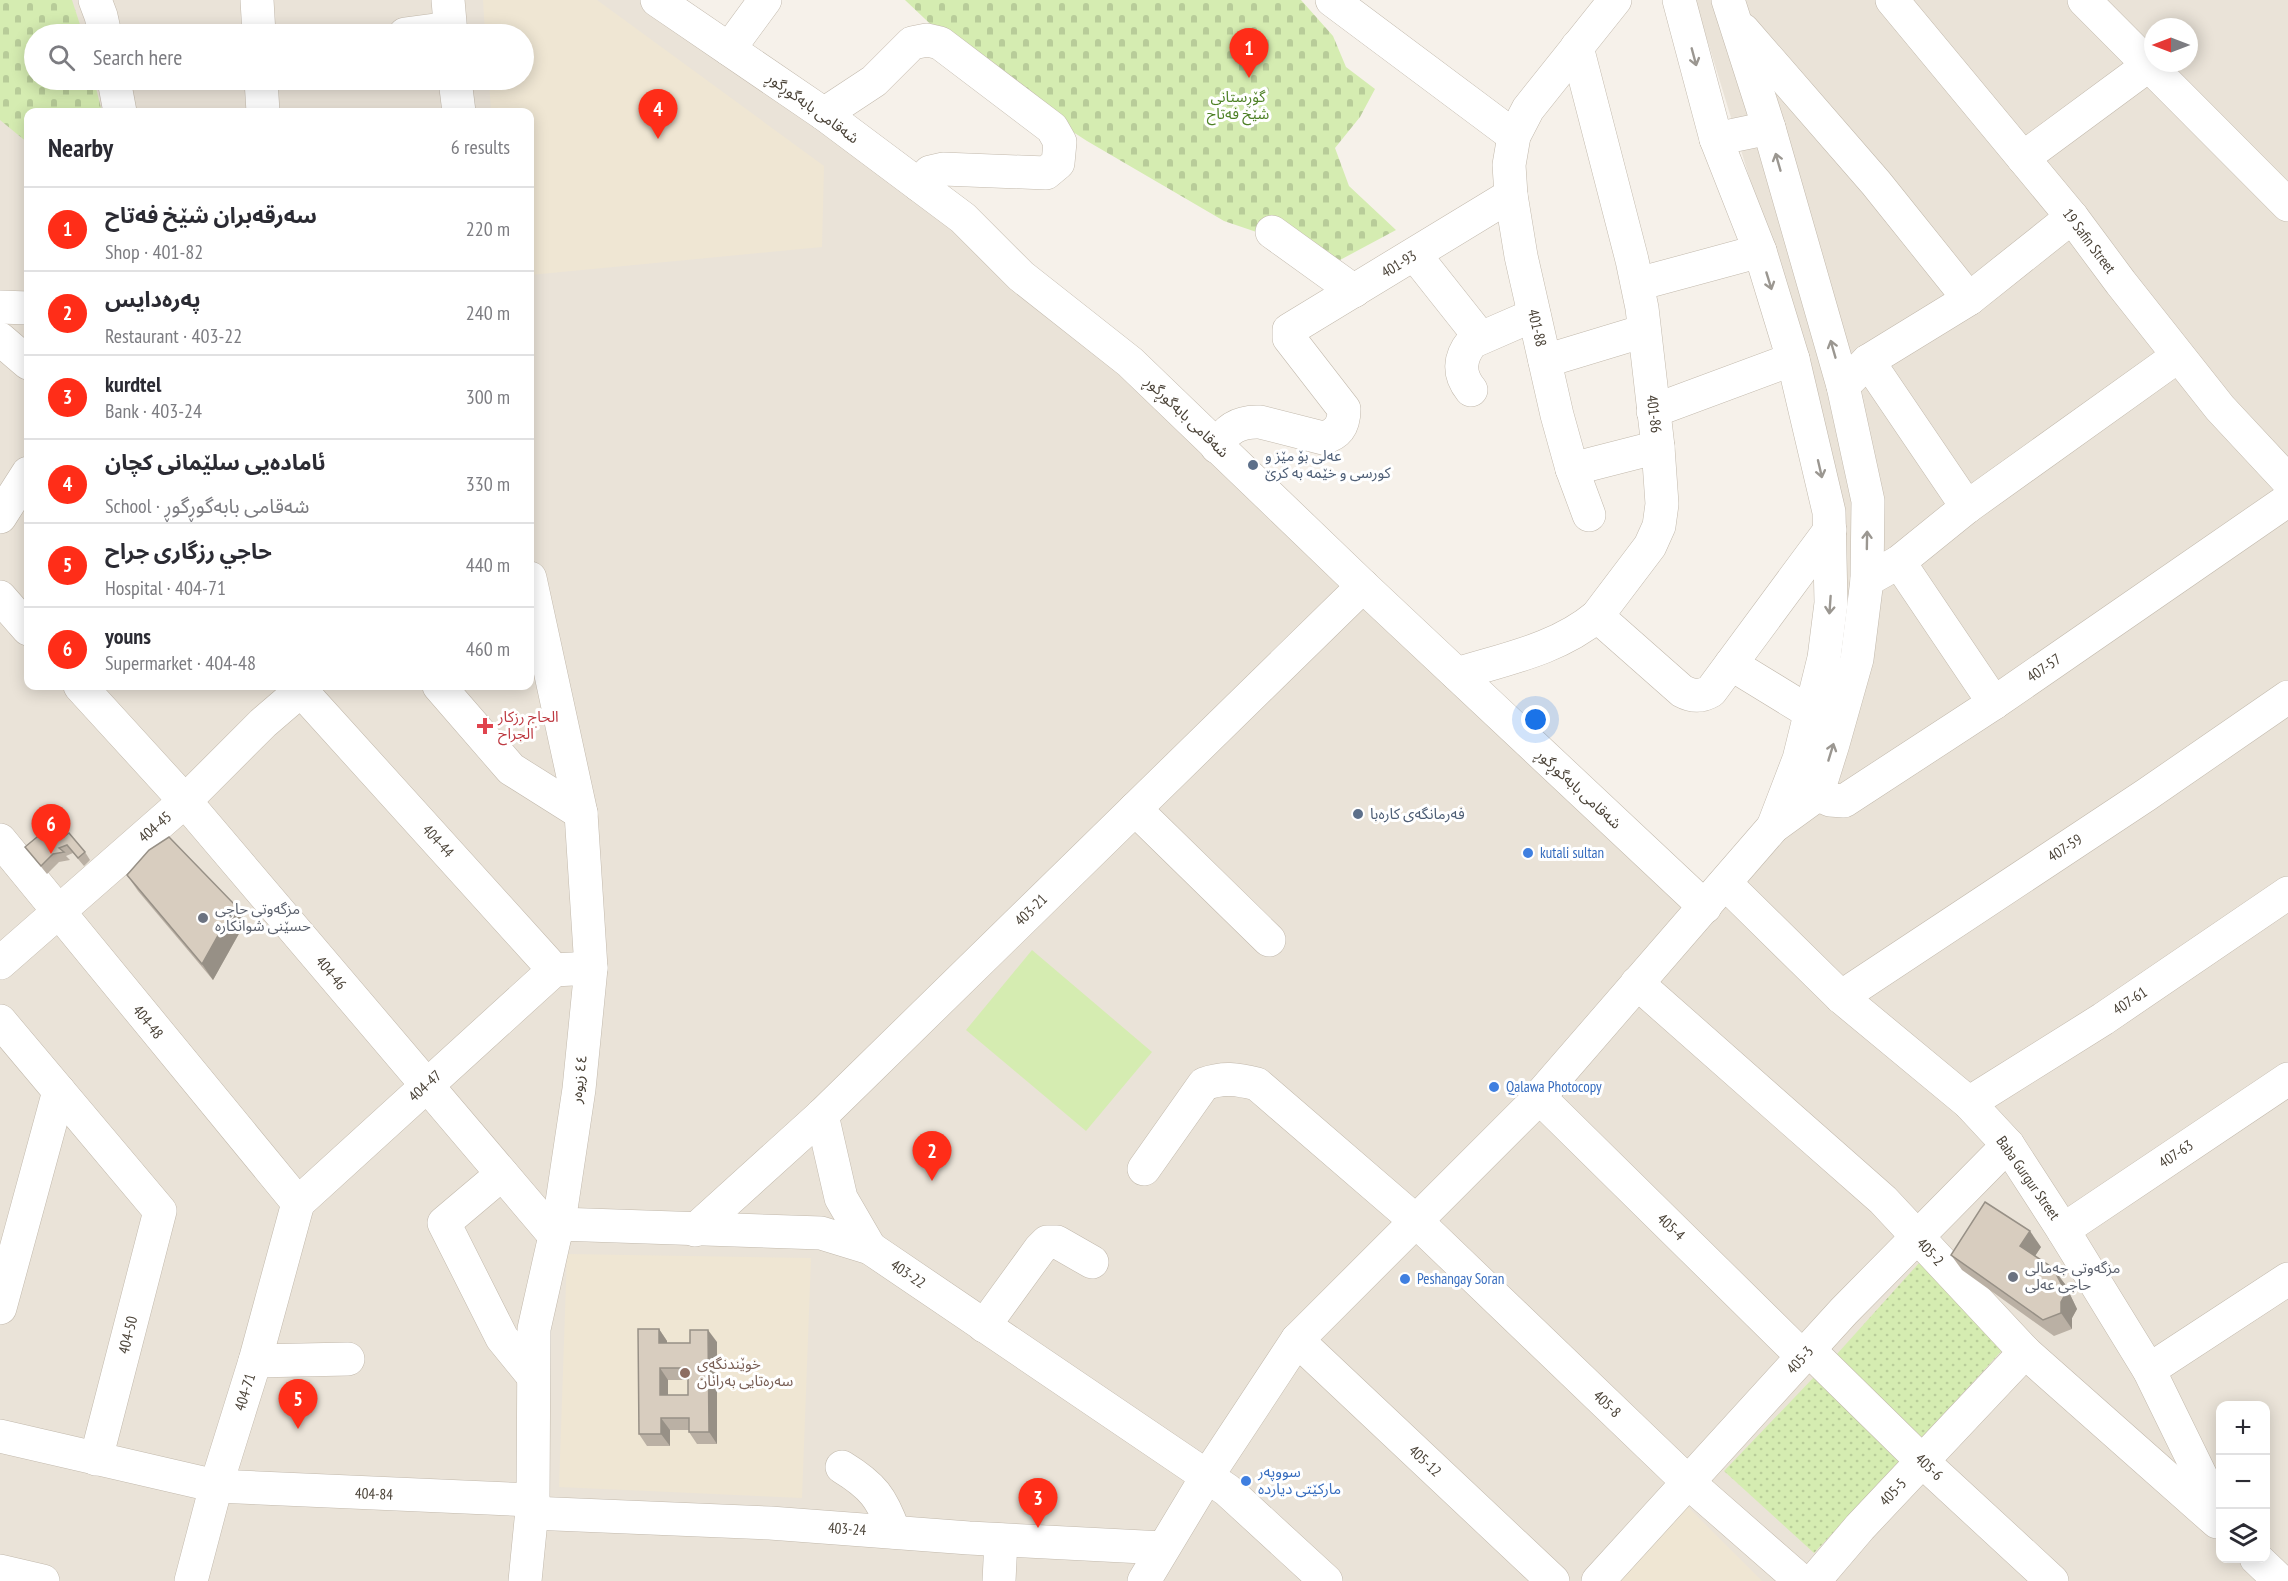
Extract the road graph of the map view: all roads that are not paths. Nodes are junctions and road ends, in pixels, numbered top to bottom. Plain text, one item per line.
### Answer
1 (95, 0) edge
2 (257, 0) edge
3 (657, 0) edge
4 (765, 0) edge
5 (1615, 0) edge
6 (1680, 0) edge
7 (1892, 0) edge
8 (2084, 0) edge
9 (1345, 4) edge
10 (1732, 11) edge
11 (103, 24) edge
12 (258, 24) edge
13 (1577, 47) junction
14 (729, 49) junction
15 (2144, 60) edge
16 (2144, 69) edge
17 (2156, 72) edge
18 (116, 90) edge
19 (262, 90) edge
20 (456, 90) edge
21 (119, 108) edge
22 (263, 108) edge
23 (458, 108) edge
24 (824, 114) junction
25 (1769, 128) junction
26 (1514, 136) junction
27 (1716, 139) junction
28 (2022, 158) junction
29 (919, 185) junction
30 (1511, 195) junction
31 (2287, 202) edge
32 (2072, 217) junction
33 (1272, 232) dead end
34 (1760, 251) junction
35 (1416, 255) junction
36 (1638, 284) junction
37 (1354, 291) junction
38 (1969, 299) junction
39 (0, 308) edge
40 (24, 308) edge
41 (1534, 315) junction
42 (1644, 332) junction
43 (1480, 337) junction
44 (0, 339) edge
45 (2178, 356) junction
46 (1792, 358) junction
47 (24, 360) edge
48 (1545, 361) junction
49 (1868, 362) junction
50 (1843, 386) junction
51 (1471, 390) dead end
52 (1653, 411) junction
53 (1217, 447) junction
54 (1658, 447) junction
55 (1572, 469) junction
56 (24, 479) edge
57 (2288, 481) edge
58 (2288, 500) edge
59 (1967, 507) junction
60 (1589, 515) dead end
61 (0, 517) edge
62 (1830, 531) junction
63 (1899, 562) junction
64 (1867, 580) junction
65 (1363, 586) junction
66 (534, 596) edge
67 (0, 597) edge
68 (1597, 616) junction
69 (24, 624) edge
70 (1731, 664) junction
71 (1457, 674) junction
72 (84, 690) edge
73 (298, 690) edge
74 (304, 690) edge
75 (442, 690) edge
76 (2288, 697) edge
77 (1994, 703) junction
78 (1811, 713) junction
79 (1805, 789) junction
80 (185, 801) junction
81 (1135, 809) junction
82 (581, 813) junction
83 (0, 840) edge
84 (2288, 893) edge
85 (1715, 895) junction
86 (58, 911) junction
87 (1269, 940) dead end
88 (0, 963) edge
89 (591, 968) junction
90 (554, 970) junction
91 (1636, 983) junction
92 (1841, 997) junction
93 (0, 1021) edge
94 (2288, 1079) edge
95 (426, 1085) junction
96 (59, 1091) junction
97 (1539, 1097) junction
98 (1969, 1103) junction
99 (822, 1115) junction
100 (2008, 1145) junction
101 (1144, 1169) dead end
102 (502, 1174) junction
103 (298, 1203) junction
104 (1417, 1222) junction
105 (556, 1230) junction
106 (695, 1230) junction
107 (2063, 1230) junction
108 (1916, 1238) junction
109 (870, 1248) junction
110 (1092, 1262) dead end
111 (2288, 1279) edge
112 (0, 1308) edge
113 (984, 1326) junction
114 (1297, 1340) junction
115 (2025, 1352) junction
116 (1806, 1353) junction
117 (348, 1359) dead end
118 (255, 1361) junction
119 (2149, 1370) junction
120 (533, 1376) junction
121 (0, 1436) edge
122 (96, 1459) junction
123 (1922, 1461) junction
124 (842, 1467) dead end
125 (1206, 1478) junction
126 (1689, 1483) junction
127 (216, 1486) junction
128 (532, 1506) junction
129 (2217, 1509) edge
130 (2216, 1521) edge
131 (894, 1532) junction
132 (1001, 1540) junction
133 (1163, 1548) junction
134 (0, 1571) edge
135 (44, 1581) edge
136 (192, 1581) edge
137 (525, 1581) edge
138 (999, 1581) edge
139 (1144, 1581) edge
140 (1326, 1581) edge
141 (1553, 1581) edge
142 (1598, 1581) edge
143 (1801, 1581) edge
144 (1814, 1581) edge
145 (2052, 1581) edge

1 - 11 street
2 - 12 street
3 - 14 street, شەقامی بابەگوڕگوڕ
4 - 14 street
5 - 13 street, 401-88
6 -> 27 street
7 - 28 street, 19 Safin Street
8 - 15 street
9 - 26 street
10 - 25 street
10 - 38 street
13 - 26 street, 401-88
13 - 36 street, 401-86
14 - 24 street, شەقامی بابەگوڕگوڕ
16 - 28 street
17 - 31 street
18 - 21 street
19 - 22 street
20 - 23 street
24 - 29 street, شەقامی بابەگوڕگوڕ
24 - 29 street
25 - 27 street
50 -> 25 street
26 - 30 street, 401-88
27 - 34 street
28 - 32 street, 19 Safin Street
29 - 53 street, شەقامی بابەگوڕگوڕ
30 - 35 street, 401-93
30 - 41 street, 401-88
32 - 38 street
32 - 45 street, 19 Safin Street
33 - 37 street
34 - 36 street
34 -> 46 street
35 - 37 street, 401-93
35 - 43 street
36 - 42 street, 401-86
37 - 53 street, 401-93
38 - 49 street
39 - 40 street
41 - 43 street
41 - 48 street, 401-88
42 - 48 street
42 - 52 street, 401-86
43 - 51 street
44 - 47 street
45 - 57 street, 19 Safin Street
45 - 59 street
46 - 52 street
46 -> 62 street
48 - 55 street, 401-88
49 - 50 street
49 - 59 street
64 -> 50 street
52 - 54 street, 401-86
53 - 65 street, شەقامی بابەگوڕگوڕ
54 - 55 street
54 - 68 street, 401-86
55 - 60 street, 401-88
56 - 61 street
58 - 77 street, 407-57
59 - 63 street
62 - 70 street
62 -> 78 street
63 - 64 street
63 - 77 street
79 -> 64 street
65 - 71 street, شەقامی بابەگوڕگوڕ
65 - 81 street, 403-21
66 - 82 street, ٤٤ زیوەر
67 - 69 street
68 - 70 street
68 - 71 street, 401-86
70 - 78 street
71 - 85 street, شەقامی بابەگوڕگوڕ
72 - 80 street, 404-46
73 - 80 street, 404-45
74 - 90 street, 404-44
75 - 82 street
76 - 92 street, 407-59
77 - 79 street, 407-57
78 - 79 street
79 - 85 street
80 - 86 street, 404-45
80 - 95 street, 404-46
81 - 87 street
81 - 99 street, 403-21
82 - 89 street, ٤٤ زیوەر
83 - 86 street, 404-48
84 - 98 street, 407-61
85 - 91 street
85 - 92 street, Baba Gurgur Street
86 - 88 street, 404-45
86 - 103 street, 404-48
89 - 90 street
89 - 105 street, ٤٤ زیوەر
90 - 95 street, 404-47
91 - 97 street
91 - 108 street, 405-2
92 - 98 street, Baba Gurgur Street
93 - 96 street
94 - 107 street, 407-63
95 - 102 street, 404-46
95 - 103 street, 404-47
96 - 112 street
96 - 122 street, 404-50
97 - 104 street
97 - 116 street, 405-4
98 - 100 street, Baba Gurgur Street
99 - 106 street, 403-21
99 - 109 street
100 - 107 street, Baba Gurgur Street
100 - 108 street, 405-3
101 - 104 street, 405-8
102 - 105 street, 404-46
102 - 120 street
103 - 118 street, 404-71
104 - 114 street
104 - 126 street, 405-8
105 - 106 street, 403-22
105 - 120 street, ٤٤ زیوەر
106 - 109 street, 403-22
107 - 119 street, Baba Gurgur Street
108 - 115 street, 405-2
108 - 116 street, 405-3
109 - 113 street, 403-22
110 - 113 street
111 - 119 street
113 - 125 street, 403-22
114 - 125 street
114 - 141 street, 405-12
115 - 123 street, 405-5
115 - 130 street, 405-2
116 - 123 street, 405-6
116 - 126 street, 405-3
117 - 118 street
118 - 127 street, 404-71
119 - 129 street, Baba Gurgur Street
120 - 128 street, ٤٤ زیوەر
121 - 122 street, 404-84
122 - 127 street, 404-84
123 - 144 street, 405-5
123 - 145 street, 405-6
124 - 131 street
125 - 133 street
125 - 140 street, 403-22
126 - 142 street, 405-3
126 - 143 street, 405-8
127 - 128 street, 404-84
127 - 136 street, 404-71
128 - 131 street, 403-24
128 - 137 street, ٤٤ زیوەر
131 - 132 street, 403-24
132 - 133 street, 403-24
132 - 138 street
133 - 139 street
134 - 135 street

